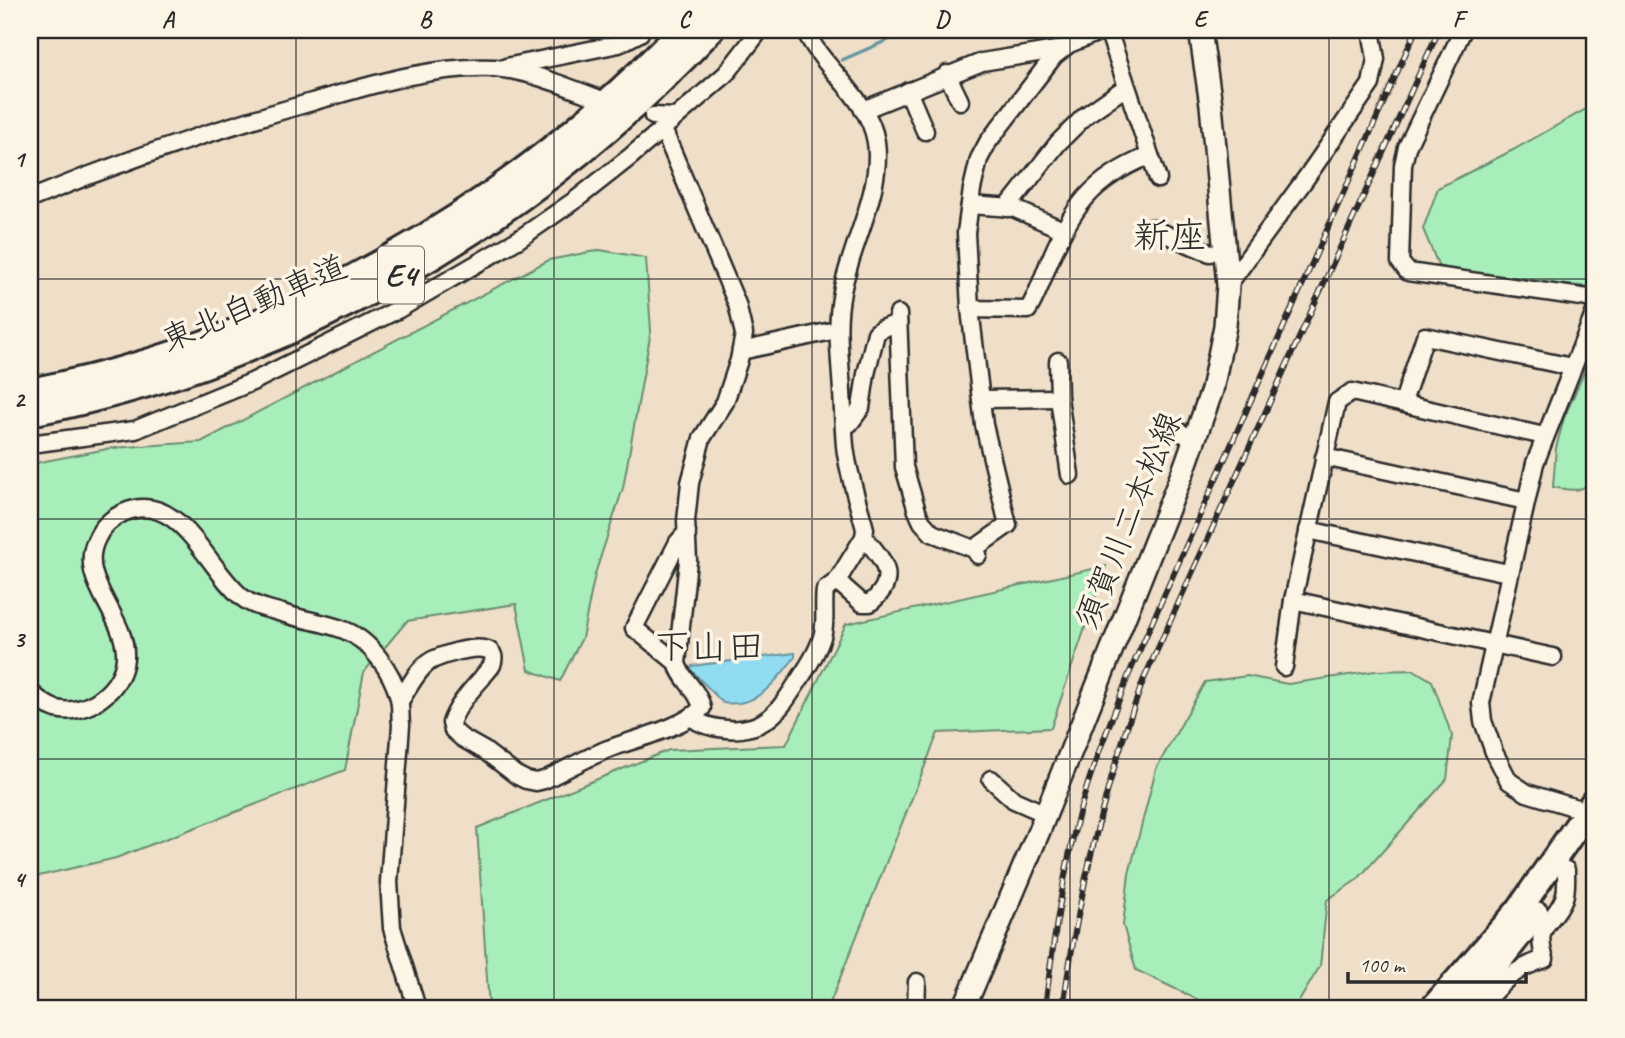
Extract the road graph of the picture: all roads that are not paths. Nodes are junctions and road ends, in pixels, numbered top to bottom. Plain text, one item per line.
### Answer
1 (682, 30) edge
2 (711, 30) edge
3 (760, 30) edge
4 (806, 30) edge
5 (1106, 30) edge
6 (1200, 30) edge
7 (1371, 30) edge
8 (1463, 30) edge
9 (639, 33) dead end
10 (1062, 49) junction
11 (497, 68) junction
12 (947, 74) junction
13 (1126, 87) junction
14 (908, 91) junction
15 (597, 98) dead end
16 (960, 101) dead end
17 (863, 110) junction
18 (658, 122) junction
19 (925, 131) dead end
20 (1149, 156) junction
21 (1158, 179) dead end
22 (30, 199) edge
23 (970, 205) junction
24 (1007, 208) junction
25 (1151, 228) dead end
26 (1063, 230) junction
27 (1210, 253) dead end
28 (1228, 285) junction
29 (1595, 299) edge
30 (970, 309) junction
31 (1595, 312) edge
32 (836, 330) junction
33 (741, 351) junction
34 (1058, 361) dead end
35 (1572, 367) junction
36 (30, 391) edge
37 (1059, 398) junction
38 (981, 399) junction
39 (1403, 402) junction
40 (30, 413) edge
41 (844, 427) junction
42 (1172, 428) dead end
43 (1544, 436) junction
44 (1195, 440) junction
45 (30, 444) edge
46 (1324, 457) junction
47 (1070, 475) dead end
48 (1526, 501) junction
49 (1308, 530) junction
50 (687, 532) junction
51 (864, 537) junction
52 (1508, 573) junction
53 (837, 581) junction
54 (1293, 600) junction
55 (1494, 643) junction
56 (1553, 657) dead end
57 (677, 663) junction
58 (1284, 667) dead end
59 (30, 692) edge
60 (400, 701) junction
61 (691, 716) junction
62 (991, 779) dead end
63 (1046, 814) junction
64 (1594, 814) edge
65 (1566, 870) junction
66 (917, 982) dead end
67 (417, 1008) edge
68 (916, 1008) edge
69 (964, 1008) edge
70 (1433, 1008) edge
71 (1457, 1008) edge
72 (1479, 1008) edge

1 - 36 highway, 東北自動車道 / E4
2 - 40 highway, 東北自動車道 / E4
3 - 18 street
4 - 17 street
5 - 10 street
5 - 13 street
6 - 28 main road, 須賀川二本松線
7 - 28 street
8 - 29 street
9 - 11 street
10 - 12 street
10 - 23 street
11 - 15 street
11 - 22 street
12 - 14 street
12 - 16 street
13 - 20 street
13 - 24 street
14 - 17 street
14 - 19 street
17 - 32 street
18 - 33 street
18 - 45 street
20 - 21 street
20 - 26 street
23 - 24 street
23 - 30 street
24 - 26 street
25 - 27 street
26 - 30 street
28 - 44 main road, 須賀川二本松線
30 - 38 street
31 - 35 street
32 - 33 street
32 - 41 street
33 - 50 street
34 - 37 street
35 - 39 street
35 - 43 street
37 - 38 street
37 - 47 street
38 - 41 street
39 - 43 street
39 - 46 street
41 - 51 street
42 - 44 street
43 - 48 street
44 - 63 main road, 須賀川二本松線
46 - 48 street
46 - 49 street
48 - 52 street
49 - 52 street
49 - 54 street
50 - 57 street
50 - 57 street
51 - 53 street
51 - 53 street
52 - 55 street
53 - 61 street
54 - 55 street
54 - 58 street
55 - 56 street
55 - 64 street
57 - 61 street
59 - 60 street
60 - 61 street
60 - 67 street
62 - 63 street
63 - 69 main road, 須賀川二本松線
64 - 65 highway
64 - 70 highway
65 - 71 highway
65 - 72 street
66 - 68 street

